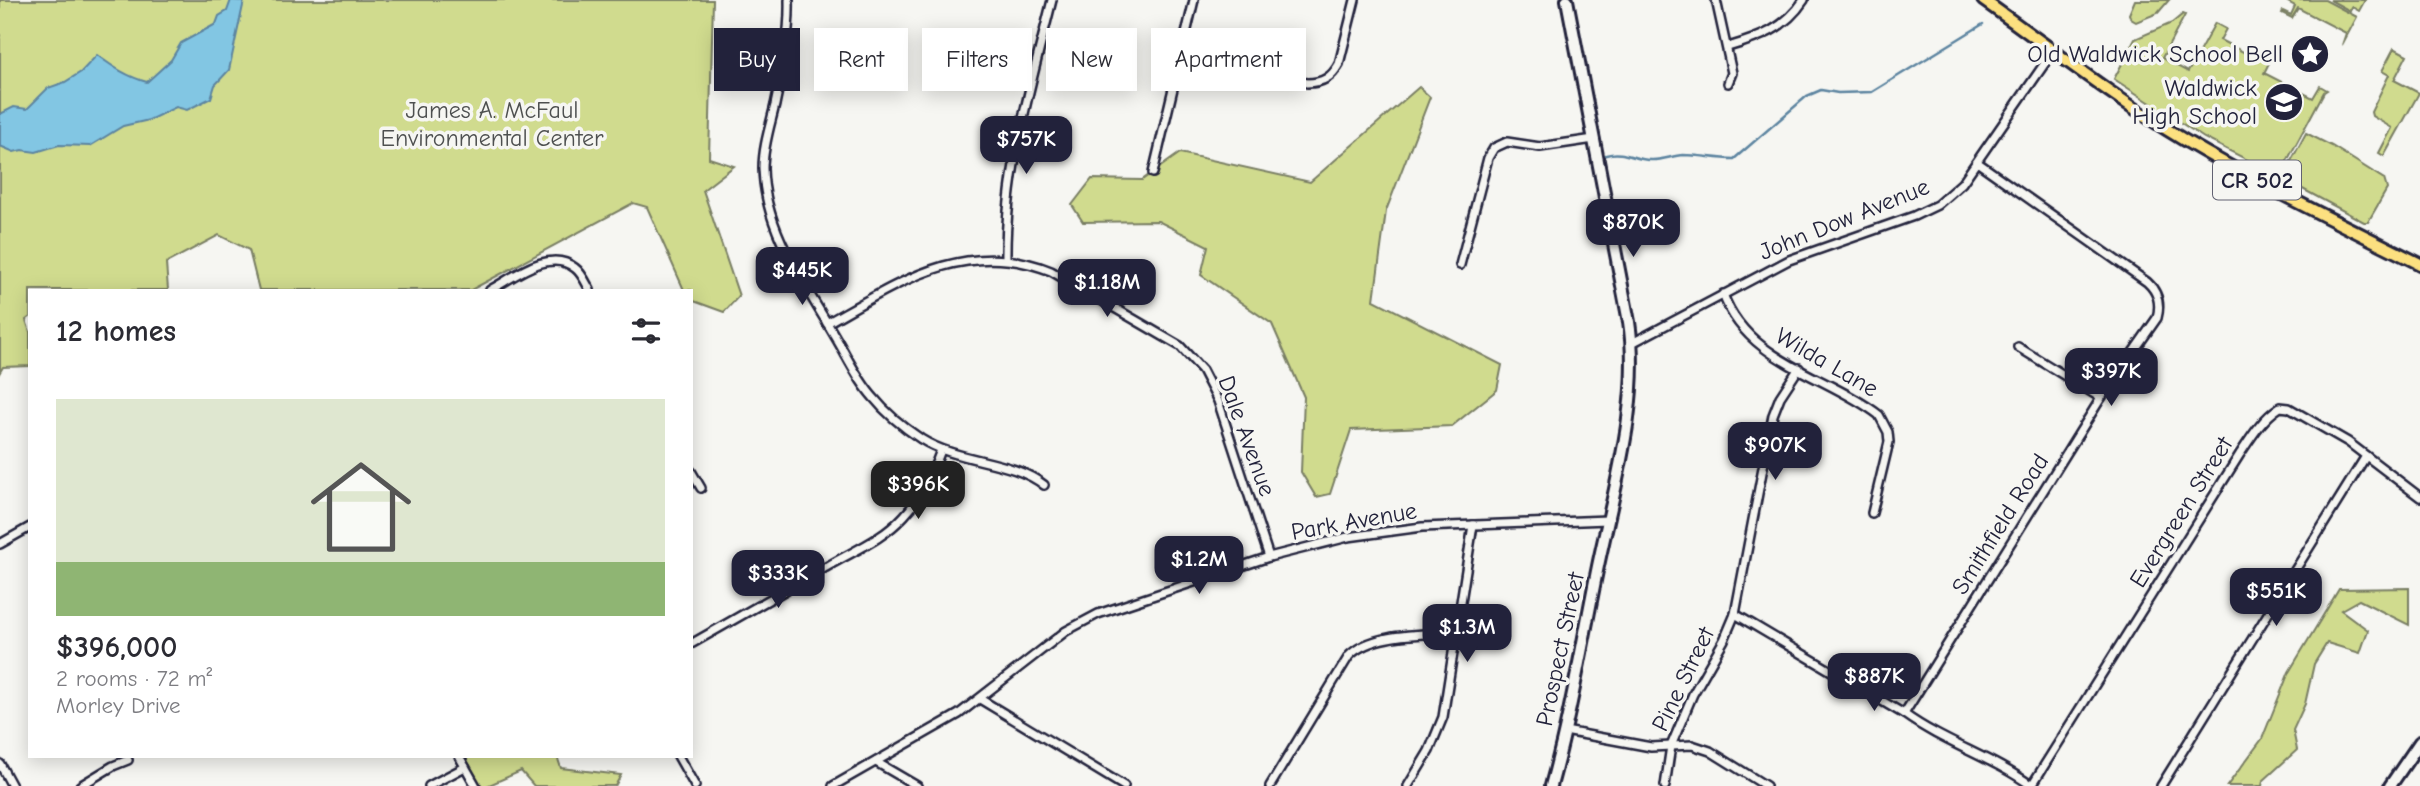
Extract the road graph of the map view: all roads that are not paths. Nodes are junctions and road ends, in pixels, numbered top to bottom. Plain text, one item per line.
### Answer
1 (1052, 0) edge
2 (1194, 0) edge
3 (1354, 0) edge
4 (1567, 0) edge
5 (1716, 0) edge
6 (1804, 0) edge
7 (1983, 0) edge
8 (789, 3) edge
9 (1188, 28) edge
10 (1728, 47) junction
11 (2053, 50) junction
12 (1306, 83) edge
13 (1728, 83) dead end
14 (1173, 91) edge
15 (1594, 139) junction
16 (1977, 162) junction
17 (1153, 173) dead end
18 (1006, 259) junction
19 (2420, 264) edge
20 (1460, 265) dead end
21 (492, 289) edge
22 (589, 289) edge
23 (1723, 294) junction
24 (827, 323) junction
25 (1632, 343) junction
26 (2018, 347) dead end
27 (1799, 368) junction
28 (2101, 398) junction
29 (941, 450) junction
30 (2366, 456) junction
31 (693, 474) edge
32 (1044, 485) dead end
33 (701, 488) dead end
34 (2420, 497) edge
35 (1872, 513) dead end
36 (1608, 520) junction
37 (1473, 525) junction
38 (28, 528) edge
39 (0, 544) edge
40 (1269, 557) junction
41 (1735, 614) junction
42 (1457, 632) junction
43 (693, 643) edge
44 (980, 699) junction
45 (1904, 714) junction
46 (1565, 732) junction
47 (2420, 741) edge
48 (1671, 746) junction
49 (460, 758) edge
50 (679, 758) edge
51 (128, 760) dead end
52 (876, 762) junction
53 (0, 764) edge
54 (465, 767) junction
55 (12, 786) edge
56 (80, 786) edge
57 (429, 786) edge
58 (476, 786) edge
59 (695, 786) edge
60 (832, 786) edge
61 (917, 786) edge
62 (1124, 786) edge
63 (1270, 786) edge
64 (1408, 786) edge
65 (1551, 786) edge
66 (1665, 786) edge
67 (1766, 786) edge
68 (2032, 786) edge
69 (2161, 786) edge
70 (2390, 786) edge

1 - 18 street
2 - 9 street
3 - 12 street
4 - 15 main road, Prospect Street
5 - 10 street
6 - 10 street
7 - 11 main road, CR 502
8 - 24 street
10 - 13 street
11 - 16 street, John Dow Avenue
11 - 19 main road, CR 502
14 - 17 street
15 - 20 street
15 - 25 main road, Prospect Street
16 - 23 street, John Dow Avenue
16 - 28 street, Smithfield Road
18 - 24 street, Dale Avenue
18 - 40 street, Dale Avenue
21 - 22 street
23 - 25 street, John Dow Avenue
23 - 27 street, Wilda Lane
24 - 29 street
25 - 36 main road, Prospect Street
26 - 28 street
27 - 35 street, Wilda Lane
27 - 41 street, Pine Street
28 - 45 street, Smithfield Road
29 - 32 street
29 - 43 street
30 - 34 street, Evergreen Street
30 - 68 street, Evergreen Street
30 - 69 street
31 - 33 street
36 - 37 street, Park Avenue
36 - 46 main road, Prospect Street
37 - 40 street, Park Avenue
37 - 42 street
38 - 39 street
40 - 44 street, Park Avenue
41 - 45 street
41 - 48 street, Pine Street
42 - 63 street
42 - 64 street
44 - 52 street, Park Avenue
44 - 62 street
45 - 68 street
46 - 48 street
46 - 65 main road, Prospect Street
47 - 70 main road
48 - 66 street, Pine Street
48 - 67 street
49 - 54 street
50 - 59 street
51 - 56 street
52 - 60 street, Park Avenue
52 - 61 street
53 - 55 street
54 - 57 street
54 - 58 street

